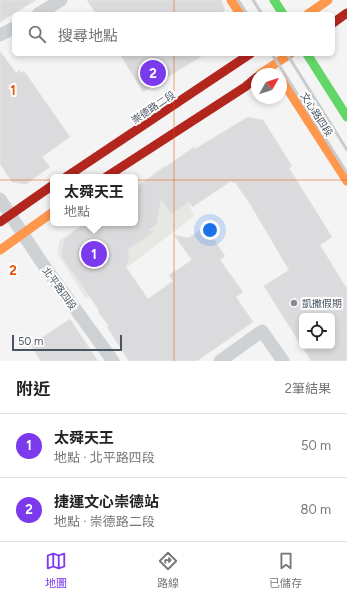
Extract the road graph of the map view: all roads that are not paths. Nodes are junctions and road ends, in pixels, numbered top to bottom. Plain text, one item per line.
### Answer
1 (61, 0) edge
2 (231, 0) edge
3 (274, 0) edge
4 (328, 0) edge
5 (41, 12) edge
6 (239, 12) edge
7 (281, 12) edge
8 (311, 12) edge
9 (347, 13) edge
10 (335, 22) edge
11 (12, 29) edge
12 (0, 35) edge
13 (247, 56) edge
14 (286, 56) edge
15 (308, 56) edge
16 (271, 63) junction
17 (266, 68) edge
18 (274, 68) edge
19 (251, 82) edge
20 (287, 88) edge
21 (347, 117) edge
22 (70, 174) edge
23 (111, 174) edge
24 (347, 181) edge
25 (50, 187) edge
26 (0, 199) edge
27 (10, 213) junction
28 (50, 214) edge
29 (0, 222) edge
30 (24, 233) junction
31 (0, 250) edge
32 (113, 361) edge
33 (220, 361) edge
34 (283, 361) edge

1 - 5 street
2 - 6 main road
3 - 7 main road
4 - 8 main road
9 - 10 main road
11 - 12 street
13 - 22 main road, 崇德路二段
14 - 16 main road
15 - 21 main road
16 - 17 main road
16 - 18 main road
19 - 23 main road
20 - 24 main road, 文心路四段
25 - 27 main road
26 - 27 street, 北平路四段
27 - 29 main road
27 - 30 street, 北平路四段
28 - 30 main road
30 - 31 main road
30 - 32 street, 北平路四段
33 - 34 street

